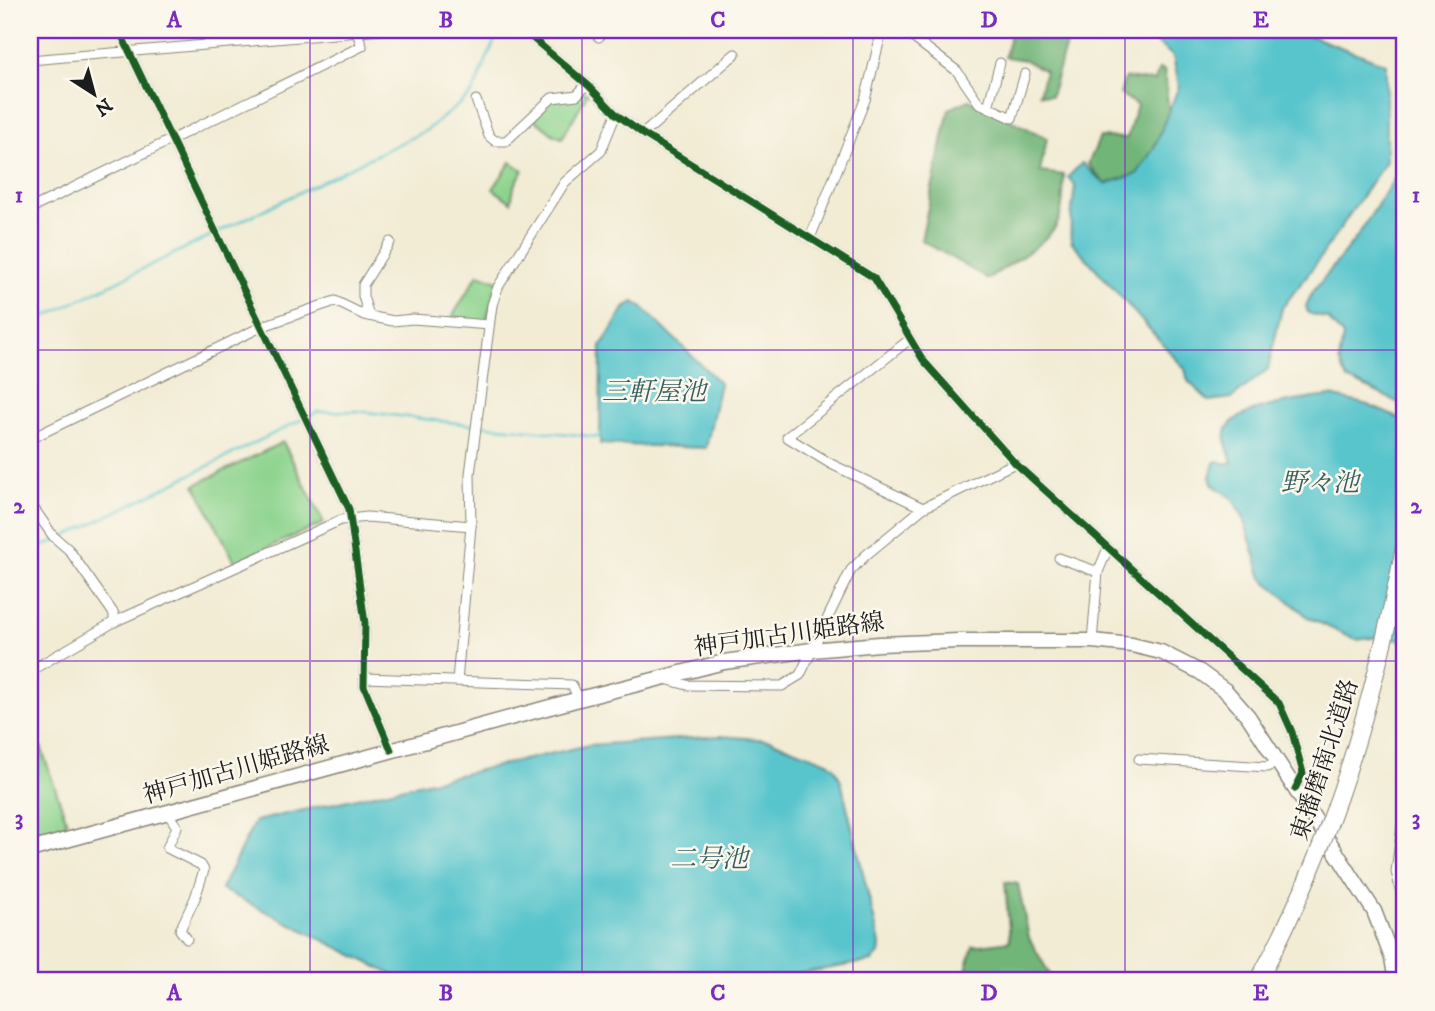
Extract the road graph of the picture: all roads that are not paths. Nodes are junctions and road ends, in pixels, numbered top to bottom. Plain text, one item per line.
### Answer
1 (119, 30) edge
2 (382, 30) edge
3 (523, 30) edge
4 (592, 30) edge
5 (882, 30) edge
6 (903, 30) edge
7 (357, 31) edge
8 (599, 37) dead end
9 (129, 51) junction
10 (735, 54) dead end
11 (30, 60) edge
12 (1000, 63) dead end
13 (1025, 75) dead end
14 (587, 84) junction
15 (476, 100) dead end
16 (988, 107) junction
17 (616, 114) junction
18 (643, 134) junction
19 (171, 140) junction
20 (30, 209) edge
21 (810, 238) junction
22 (390, 242) dead end
23 (369, 316) junction
24 (489, 325) junction
25 (263, 326) junction
26 (910, 339) junction
27 (30, 439) edge
28 (1015, 463) junction
29 (30, 503) edge
30 (923, 508) junction
31 (351, 518) junction
32 (471, 526) junction
33 (1405, 543) edge
34 (1108, 548) junction
35 (1059, 558) dead end
36 (1098, 572) junction
37 (1405, 584) edge
38 (114, 622) junction
39 (1092, 641) junction
40 (812, 650) junction
41 (30, 670) edge
42 (364, 678) junction
43 (660, 678) junction
44 (457, 681) junction
45 (579, 699) junction
46 (391, 750) junction
47 (1139, 759) dead end
48 (1278, 762) junction
49 (1295, 789) junction
50 (1405, 804) edge
51 (167, 812) junction
52 (1402, 846) edge
53 (30, 850) edge
54 (1403, 892) edge
55 (1405, 908) edge
56 (187, 939) dead end
57 (1399, 958) edge
58 (1258, 981) edge
59 (1269, 981) edge
60 (1396, 981) edge

1 - 9 street
2 - 7 street
3 - 14 street
4 - 8 street
5 - 21 street
6 - 16 street
7 - 9 street
7 - 19 street
9 - 11 street
9 - 19 street
10 - 18 street
12 - 16 street
13 - 16 street
14 - 15 street
14 - 17 street
17 - 18 street
17 - 24 street
18 - 21 street
19 - 20 street
19 - 25 street
21 - 26 street
22 - 23 street
23 - 24 street
23 - 25 street
24 - 32 street
25 - 27 street
25 - 31 street
26 - 28 street
26 - 30 street
28 - 30 street
28 - 34 street
29 - 38 street
30 - 40 street
31 - 32 street
31 - 38 street
31 - 42 street
32 - 44 street
33 - 58 highway, 東播磨南北道路, bridge
34 - 36 street
34 - 49 street
35 - 36 street
36 - 39 street
37 - 59 highway, 東播磨南北道路
38 - 41 street
39 - 40 main road, 神戸加古川姫路線
39 - 48 main road, 神戸加古川姫路線
40 - 43 main road, 神戸加古川姫路線
40 - 43 street
42 - 44 street
42 - 46 street
43 - 45 main road, 神戸加古川姫路線
44 - 45 street
45 - 46 main road, 神戸加古川姫路線
46 - 51 main road, 神戸加古川姫路線
47 - 48 street
48 - 49 main road, 神戸加古川姫路線
49 - 57 main road, 神戸加古川姫路線
50 - 52 street
51 - 53 main road, 神戸加古川姫路線
51 - 56 street
52 - 54 street
54 - 55 street
57 - 60 main road, 神戸加古川姫路線

